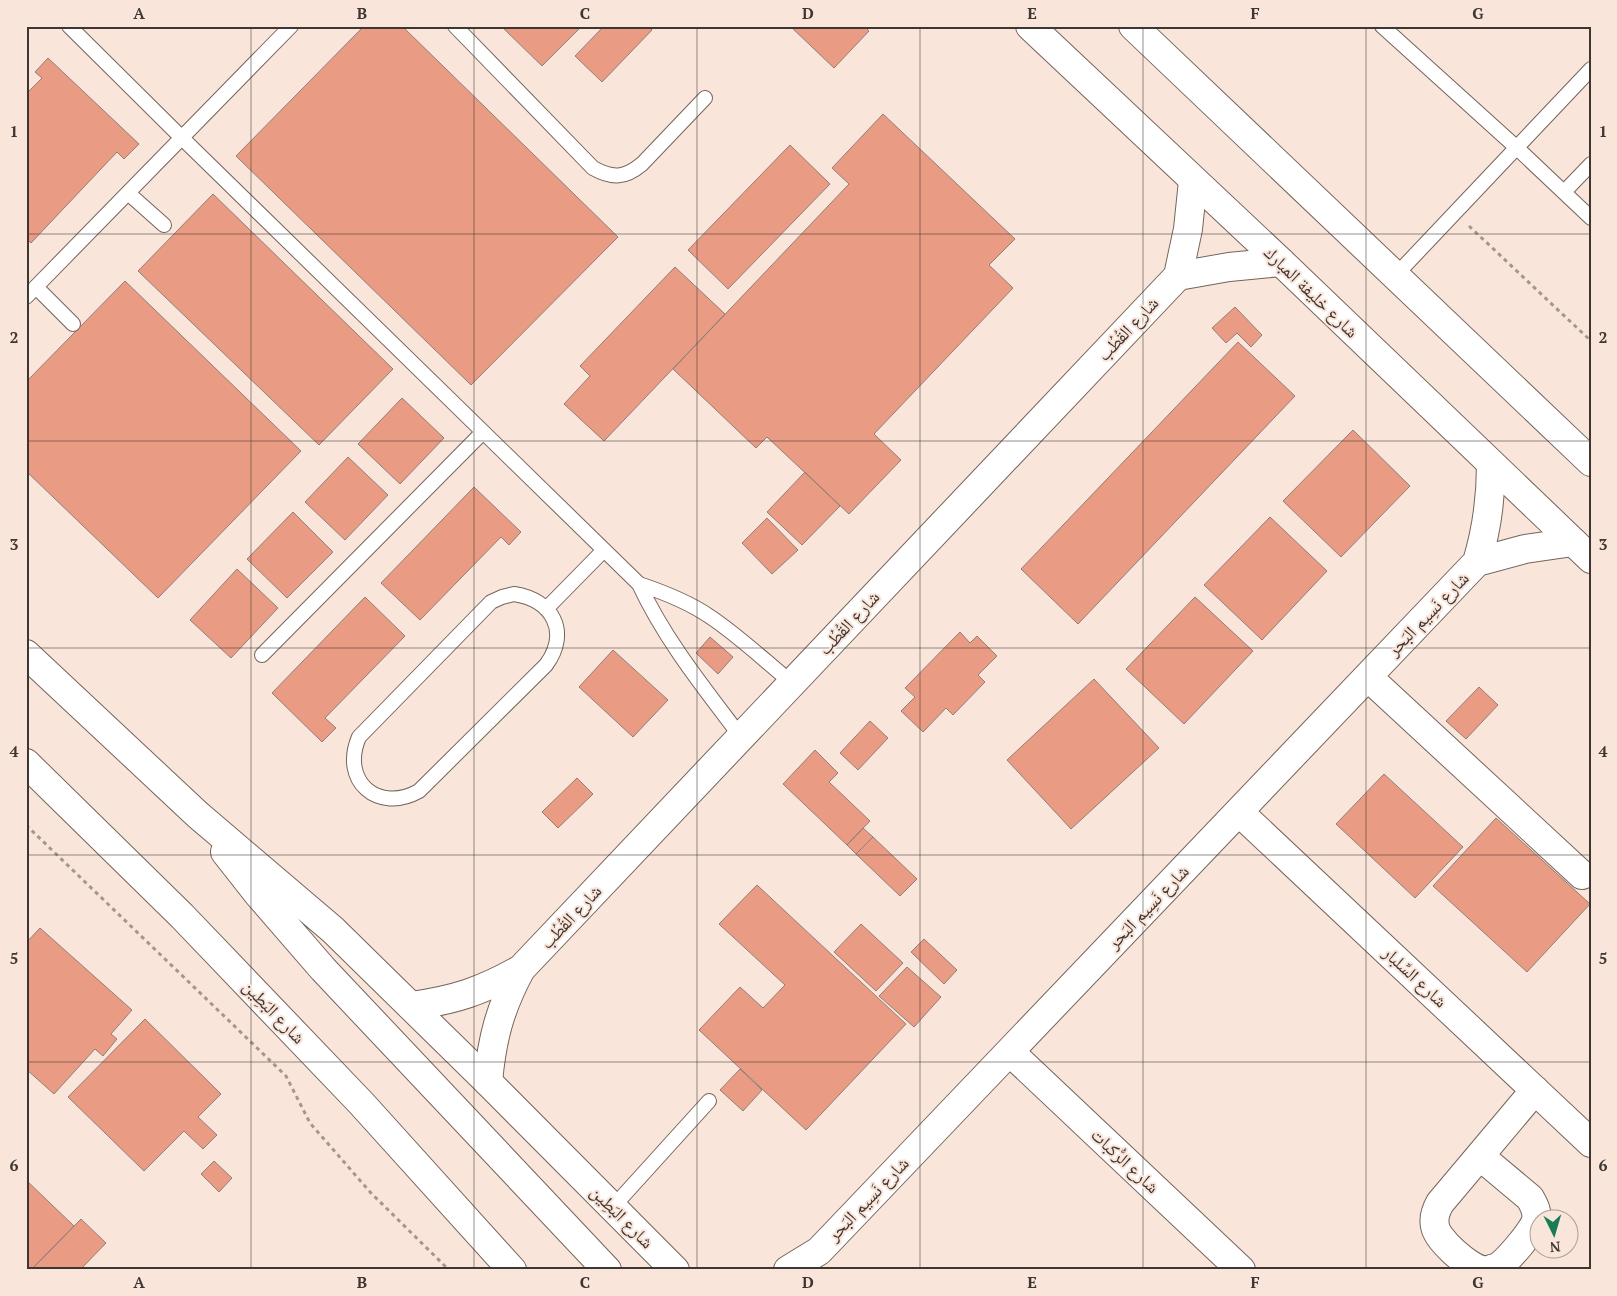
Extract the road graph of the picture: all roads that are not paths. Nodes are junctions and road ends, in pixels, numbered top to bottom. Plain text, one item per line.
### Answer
1 (69, 26) edge
2 (291, 26) edge
3 (455, 26) edge
4 (1030, 26) edge
5 (1133, 26) edge
6 (1382, 26) edge
7 (1591, 69) edge
8 (705, 98) dead end
9 (182, 138) junction
10 (1517, 148) junction
11 (1591, 164) edge
12 (1193, 181) junction
13 (1564, 192) junction
14 (128, 193) junction
15 (1591, 218) edge
16 (164, 225) dead end
17 (1281, 262) junction
18 (1178, 276) junction
19 (1395, 276) junction
20 (31, 292) edge
21 (73, 324) dead end
22 (483, 432) junction
23 (1591, 462) edge
24 (1491, 464) junction
25 (604, 550) junction
26 (1582, 550) edge
27 (1477, 562) junction
28 (639, 584) junction
29 (546, 609) junction
30 (26, 654) edge
31 (262, 655) dead end
32 (1368, 677) junction
33 (792, 683) junction
34 (741, 738) junction
35 (26, 763) edge
36 (1239, 812) junction
37 (198, 814) junction
38 (1582, 874) dead end
39 (521, 969) junction
40 (411, 1006) junction
41 (1010, 1052) junction
42 (488, 1082) junction
43 (1535, 1090) junction
44 (709, 1101) dead end
45 (1591, 1143) edge
46 (1481, 1157) junction
47 (612, 1207) junction
48 (814, 1260) edge
49 (512, 1270) edge
50 (606, 1270) edge
51 (675, 1270) edge
52 (788, 1270) edge
53 (1241, 1270) edge
54 (1482, 1270) edge
55 (1489, 1270) edge

1 - 9 lane
2 - 9 lane
3 - 8 lane
4 - 12 street, شارع خليفة المبارك
5 - 19 street
6 - 10 lane
7 - 10 lane
9 - 14 lane
9 - 22 lane
10 - 13 lane
10 - 19 lane
11 - 13 lane
12 - 17 street, شارع خليفة المبارك
12 - 18 street
13 - 15 lane
14 - 16 lane
14 - 20 lane
17 - 18 street
17 - 24 street, شارع خليفة المبارك
18 - 33 street, شارع القُطُب
19 - 23 street
20 - 21 lane
22 - 25 lane
22 - 31 lane
24 - 26 street, شارع خليفة المبارك
24 - 27 street, شارع نَسِيم البَحر
25 - 28 lane
25 - 29 lane
26 - 27 street, شارع نَسِيم البَحر
27 - 32 street, شارع نَسِيم البَحر
28 - 33 lane
28 - 34 lane
29 - 29 lane
30 - 37 street, شارع البَطِين
32 - 36 street, شارع نَسِيم البَحر
32 - 38 street
33 - 34 street, شارع القُطُب
34 - 39 street, شارع القُطُب
35 - 49 street, شارع البَطِين
36 - 41 street, شارع نَسِيم البَحر
36 - 43 street, شارع السِّلبار
37 - 40 street, شارع البَطِين
37 - 50 street, شارع البَطِين
39 - 40 street, شارع القُطُب
39 - 42 street, شارع القُطُب
40 - 42 street, شارع البَطِين
41 - 48 street, شارع نَسِيم البَحر
41 - 53 street, شارع الرُّكبات
42 - 47 street, شارع البَطِين
43 - 45 street, شارع السِّلبار
43 - 46 street
44 - 47 lane
46 - 54 street
46 - 55 street
47 - 51 street, شارع البَطِين
48 - 52 street, شارع نَسِيم البَحر

